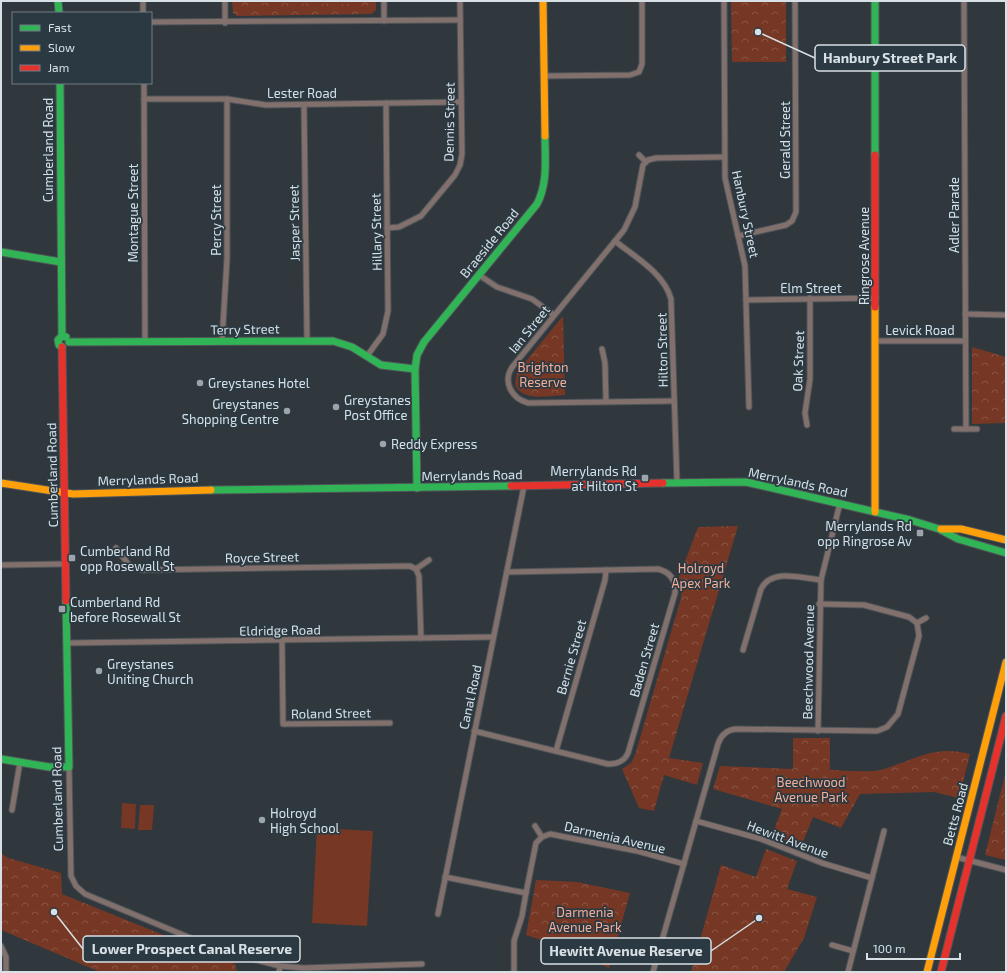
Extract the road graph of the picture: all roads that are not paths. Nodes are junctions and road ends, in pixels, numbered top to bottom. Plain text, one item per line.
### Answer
1 (58, 1) edge
2 (143, 1) edge
3 (225, 1) edge
4 (384, 1) edge
5 (460, 1) edge
6 (543, 1) edge
7 (642, 1) edge
8 (724, 1) edge
9 (795, 1) edge
10 (875, 1) edge
11 (964, 1) edge
12 (59, 12) edge
13 (143, 12) edge
14 (460, 20) junction
15 (384, 21) junction
16 (152, 22) edge
17 (225, 23) junction
18 (639, 72) junction
19 (544, 76) junction
20 (643, 76) dead end
21 (60, 84) edge
22 (144, 84) edge
23 (144, 99) junction
24 (227, 99) junction
25 (461, 102) junction
26 (386, 103) junction
27 (304, 105) junction
28 (640, 155) dead end
29 (724, 157) junction
30 (646, 162) junction
31 (387, 228) junction
32 (738, 236) junction
33 (615, 242) junction
34 (1, 252) edge
35 (61, 262) junction
36 (479, 274) junction
37 (810, 298) junction
38 (876, 298) junction
39 (746, 300) junction
40 (965, 314) junction
41 (1006, 315) edge
42 (554, 316) junction
43 (62, 336) junction
44 (307, 340) junction
45 (222, 341) junction
46 (876, 341) junction
47 (965, 341) junction
48 (69, 342) junction
49 (145, 342) junction
50 (62, 347) junction
51 (602, 348) dead end
52 (367, 356) junction
53 (415, 369) junction
54 (674, 400) junction
55 (606, 402) junction
56 (749, 407) dead end
57 (807, 425) dead end
58 (954, 429) dead end
59 (966, 429) junction
60 (977, 429) dead end
61 (1, 483) edge
62 (677, 483) junction
63 (524, 486) junction
64 (417, 488) junction
65 (64, 493) junction
66 (840, 503) junction
67 (875, 512) junction
68 (939, 529) junction
69 (1006, 540) edge
70 (116, 548) dead end
71 (1006, 553) edge
72 (429, 560) dead end
73 (65, 564) junction
74 (1, 565) edge
75 (416, 569) junction
76 (606, 570) junction
77 (507, 572) junction
78 (764, 574) dead end
79 (768, 580) junction
80 (821, 580) junction
81 (820, 604) junction
82 (926, 618) dead end
83 (917, 623) junction
84 (494, 637) junction
85 (420, 638) junction
86 (282, 641) junction
87 (67, 643) junction
88 (743, 650) dead end
89 (1006, 662) edge
90 (1006, 716) edge
91 (390, 723) dead end
92 (722, 728) dead end
93 (474, 731) junction
94 (818, 731) junction
95 (725, 733) junction
96 (556, 751) junction
97 (1, 759) edge
98 (20, 762) junction
99 (69, 767) junction
100 (12, 810) dead end
101 (696, 821) junction
102 (535, 826) dead end
103 (884, 831) dead end
104 (542, 837) junction
105 (956, 857) junction
106 (969, 860) junction
107 (684, 864) junction
108 (1006, 870) edge
109 (445, 877) junction
110 (872, 878) junction
111 (526, 893) junction
112 (438, 914) dead end
113 (832, 945) dead end
114 (1, 946) edge
115 (853, 951) junction
116 (422, 964) dead end
117 (280, 966) junction
118 (6, 972) edge
119 (279, 972) edge
120 (514, 972) edge
121 (653, 972) edge
122 (848, 972) edge
123 (927, 972) edge
124 (941, 972) edge

1 - 12 main road
2 - 13 street
3 - 17 street
4 - 15 street
5 - 14 street, Dennis Street
6 - 19 main road, Braeside Road
7 - 18 street
8 - 29 street, Hanbury Street
9 - 32 street, Gerald Street
10 - 38 main road, Ringrose Avenue
11 - 40 street, Adler Parade
14 - 15 street
14 - 25 street, Dennis Street
15 - 17 street
16 - 17 street
18 - 19 street
18 - 20 street
19 - 36 main road, Braeside Road
21 - 35 main road, Cumberland Road
22 - 23 street, Montague Street
23 - 24 street, Lester Road
23 - 49 street, Montague Street
24 - 27 street, Lester Road
24 - 45 street, Percy Street
25 - 26 street, Lester Road
25 - 31 street, Dennis Street
26 - 27 street, Lester Road
26 - 31 street, Hillary Street
27 - 44 street, Jasper Street
28 - 30 street
29 - 30 street
29 - 32 street, Hanbury Street
30 - 33 street, Ian Street
31 - 52 street, Hillary Street
32 - 39 street, Hanbury Street
33 - 42 street, Ian Street
33 - 54 street, Hilton Street
34 - 35 main road
35 - 43 main road, Cumberland Road
36 - 42 street
36 - 53 main road, Braeside Road
37 - 38 street, Elm Street
37 - 39 street, Elm Street
37 - 57 street, Oak Street
38 - 46 main road, Ringrose Avenue
39 - 56 street, Hanbury Street
40 - 41 street
40 - 47 street, Adler Parade
42 - 55 street, Ian Street
43 - 48 main road
43 - 50 main road
44 - 45 main road, Terry Street
44 - 52 main road, Terry Street
45 - 49 main road, Terry Street
46 - 47 street, Levick Road
46 - 67 main road, Ringrose Avenue
47 - 59 street, Adler Parade
48 - 49 main road, Terry Street
48 - 50 main road
50 - 65 main road, Cumberland Road
51 - 55 street
52 - 53 main road, Terry Street
53 - 64 main road, Braeside Road
54 - 55 street, Ian Street
54 - 62 street, Hilton Street
58 - 59 street
59 - 60 street
61 - 65 main road, Merrylands Road
62 - 63 main road, Merrylands Road
62 - 66 main road, Merrylands Road
63 - 64 main road, Merrylands Road
63 - 77 street, Canal Road
64 - 65 main road, Merrylands Road
65 - 73 main road, Cumberland Road
66 - 67 main road, Merrylands Road
66 - 80 street, Beechwood Avenue
67 - 68 main road, Merrylands Road
68 - 69 main road, Merrylands Road
68 - 71 main road, Merrylands Road
70 - 75 street, Royce Street
72 - 75 street
73 - 74 street
73 - 87 main road, Cumberland Road
75 - 85 street
76 - 77 street, Baden Street
76 - 96 street, Bernie Street
76 - 96 street, Baden Street
77 - 84 street, Canal Road
78 - 79 street
79 - 80 street
79 - 88 street
80 - 81 street, Beechwood Avenue
81 - 83 street
81 - 94 street, Beechwood Avenue
82 - 83 street
83 - 94 street
84 - 85 street, Eldridge Road
84 - 93 street, Canal Road
85 - 86 street, Eldridge Road
86 - 87 street, Eldridge Road
86 - 91 street, Roland Street
87 - 99 main road, Cumberland Road
89 - 105 main road, Betts Road
90 - 106 main road, Betts Road
92 - 95 street
93 - 96 street, Baden Street
93 - 109 street, Canal Road
94 - 95 street, Beechwood Avenue
95 - 101 street
97 - 98 main road
98 - 99 main road
98 - 100 street
99 - 117 street, Cumberland Road
101 - 107 street
101 - 110 street, Hewitt Avenue
102 - 104 street
103 - 110 street
104 - 107 street, Darmenia Avenue
104 - 111 street
105 - 106 street
105 - 123 main road, Betts Road
106 - 108 street
106 - 124 main road, Betts Road
107 - 121 street
109 - 111 street
109 - 112 street, Canal Road
110 - 115 street
111 - 120 street
113 - 115 street
114 - 118 street
115 - 122 street
116 - 117 street, Cumberland Road
117 - 119 street

